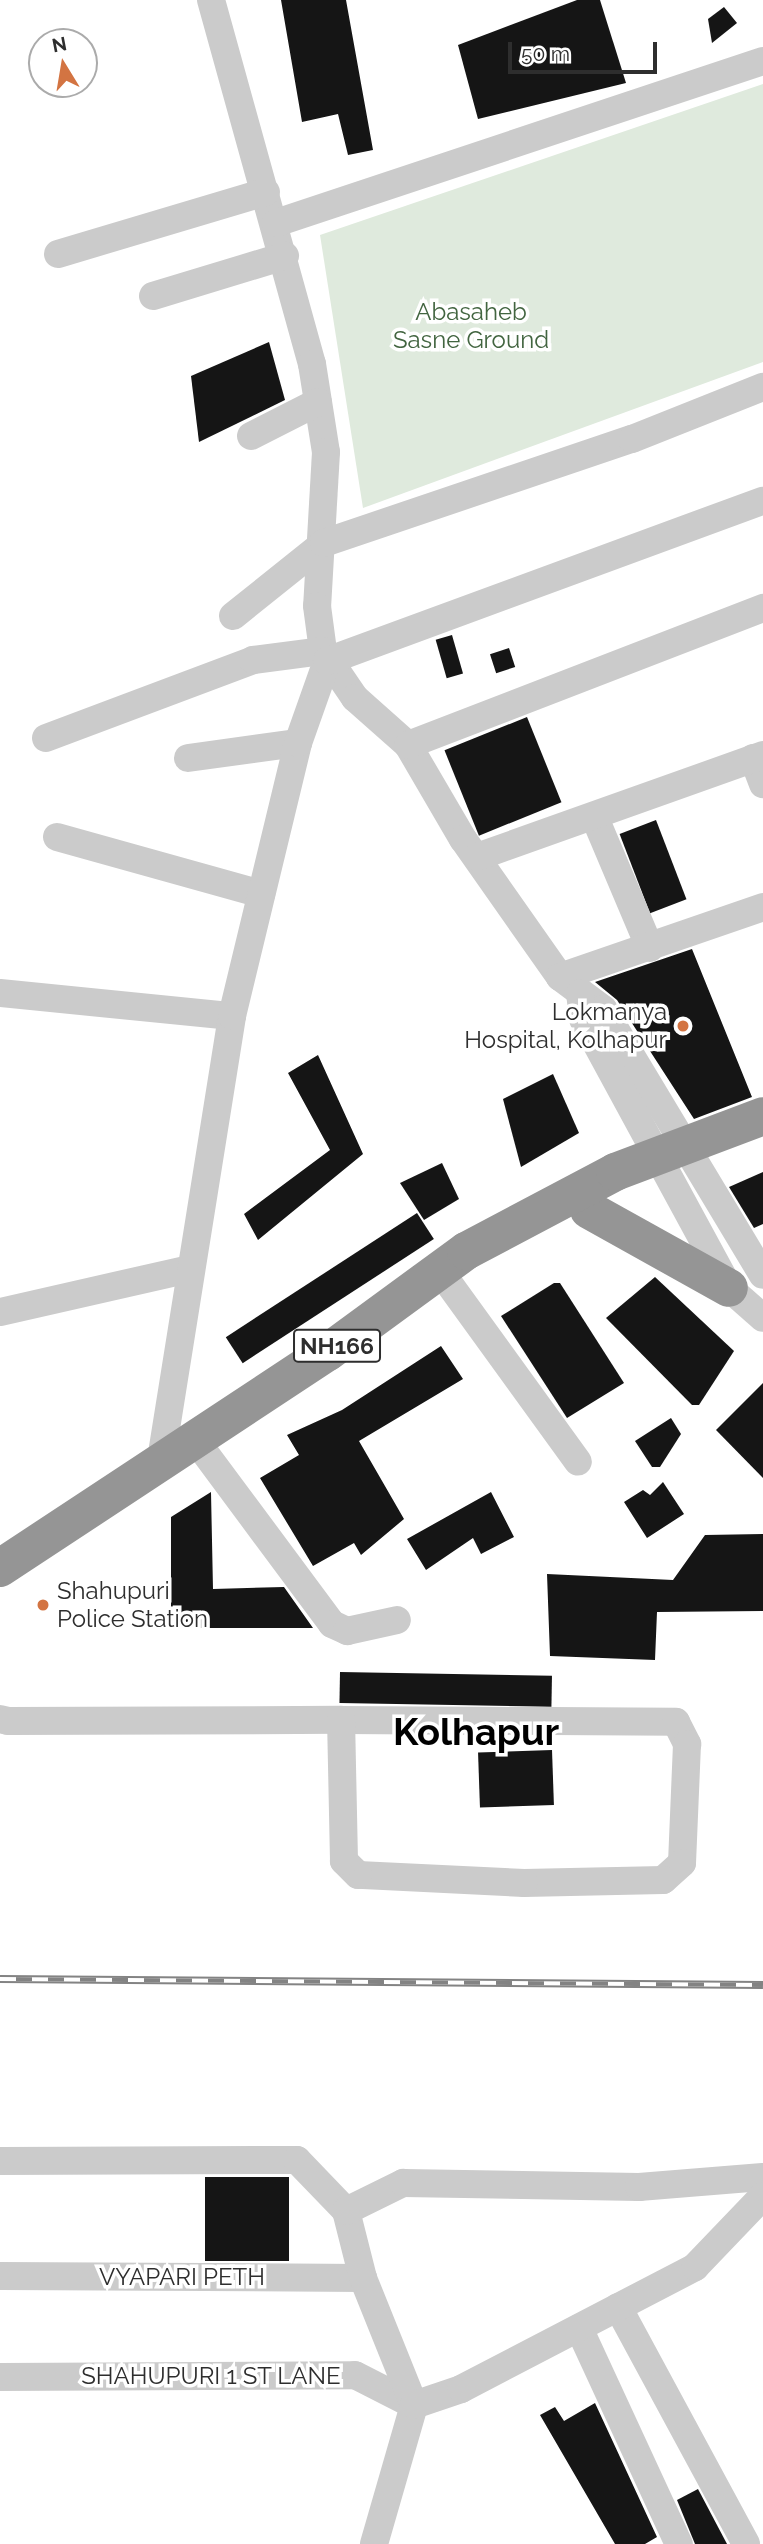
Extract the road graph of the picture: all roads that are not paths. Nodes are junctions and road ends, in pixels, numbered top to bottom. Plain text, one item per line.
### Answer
1 (211, 0) edge
2 (763, 61) edge
3 (266, 192) junction
4 (276, 223) junction
5 (58, 254) dead end
6 (285, 256) junction
7 (153, 296) dead end
8 (763, 387) edge
9 (318, 402) junction
10 (251, 436) dead end
11 (763, 501) edge
12 (324, 543) junction
13 (763, 608) edge
14 (233, 616) dead end
15 (325, 656) junction
16 (46, 738) dead end
17 (298, 743) junction
18 (408, 745) junction
19 (188, 758) dead end
20 (760, 766) edge
21 (596, 818) junction
22 (57, 837) dead end
23 (477, 857) junction
24 (261, 894) junction
25 (763, 907) edge
26 (650, 948) junction
27 (570, 985) junction
28 (0, 993) edge
29 (232, 1016) junction
30 (763, 1116) edge
31 (763, 1137) edge
32 (677, 1159) junction
33 (589, 1210) junction
34 (190, 1269) junction
35 (746, 1281) edge
36 (450, 1285) junction
37 (0, 1312) edge
38 (763, 1318) edge
39 (205, 1453) junction
40 (578, 1462) dead end
41 (160, 1466) junction
42 (0, 1568) edge
43 (0, 1586) edge
44 (397, 1620) dead end
45 (0, 1719) edge
46 (341, 1720) junction
47 (0, 2161) edge
48 (763, 2177) edge
49 (346, 2211) junction
50 (759, 2211) edge
51 (0, 2276) edge
52 (363, 2278) junction
53 (618, 2307) junction
54 (579, 2328) junction
55 (0, 2377) edge
56 (414, 2405) junction
57 (374, 2544) edge
58 (679, 2544) edge
59 (746, 2544) edge

1 - 3 street
2 - 4 street
3 - 4 street
3 - 5 street
4 - 6 street
6 - 7 street
6 - 9 street
8 - 12 street
9 - 10 street
9 - 12 street
11 - 15 street
12 - 14 street
12 - 15 street
13 - 18 street
15 - 16 street
15 - 17 street
15 - 18 street
17 - 19 street
17 - 24 street
18 - 23 street
20 - 21 street
21 - 23 street
21 - 26 street
22 - 24 street
23 - 27 street
24 - 29 street
25 - 26 street
26 - 27 street
27 - 32 street
28 - 29 street
29 - 34 street
30 - 32 highway, NH166
31 - 32 highway, NH166
32 - 33 highway, NH166
32 - 35 street
32 - 41 highway, NH166
33 - 35 highway
33 - 36 highway, NH166
34 - 37 street
34 - 41 street
35 - 38 street
36 - 39 highway, NH166
36 - 40 street
39 - 43 highway, NH166
39 - 44 street
41 - 42 highway, NH166
45 - 46 street
46 - 46 street
47 - 49 street
48 - 49 street
49 - 52 street
50 - 53 street
51 - 52 street, VYAPARI PETH
52 - 56 street
53 - 54 street
53 - 59 street
54 - 56 street
54 - 58 street
55 - 56 street, SHAHUPURI 1 ST LANE
56 - 57 street

